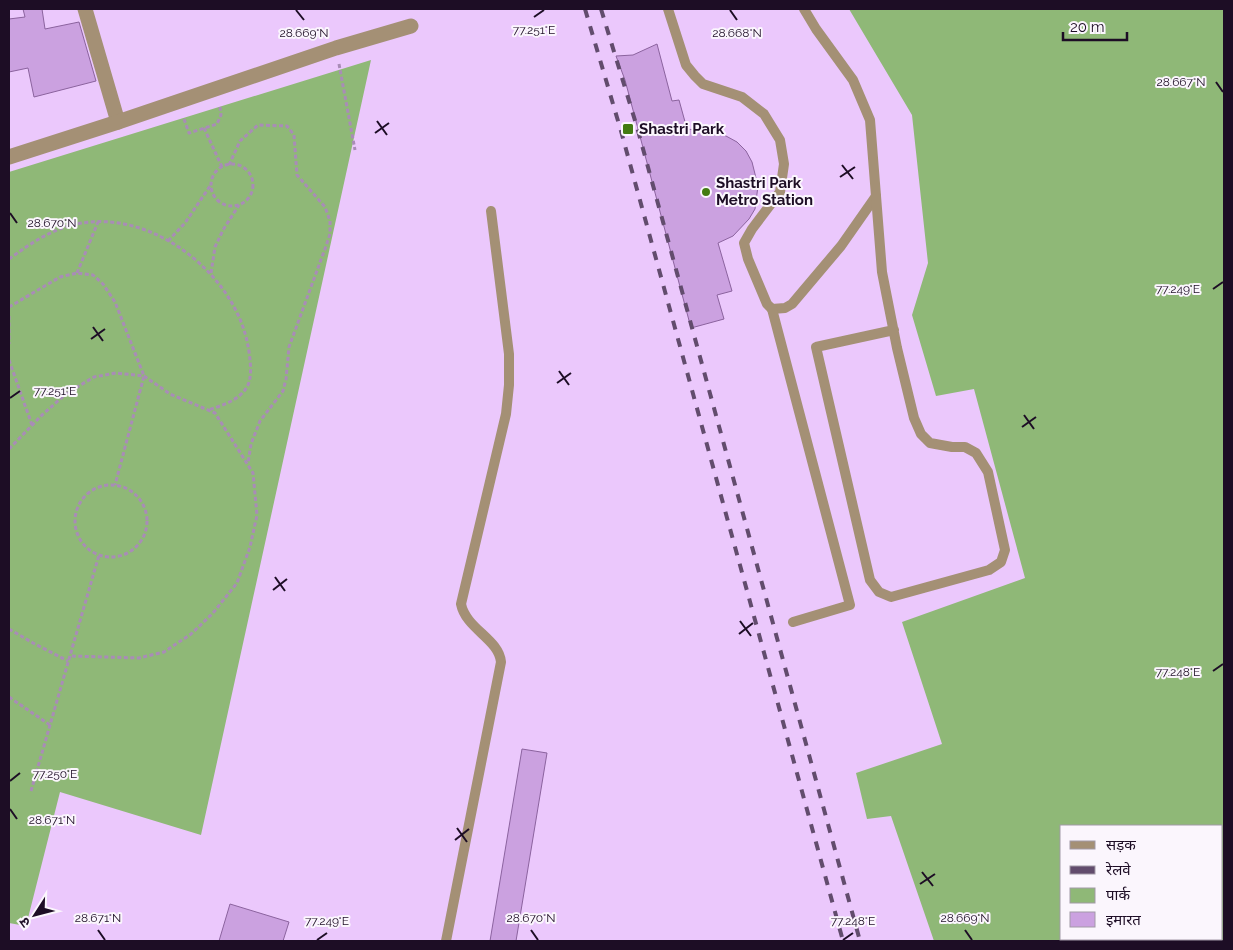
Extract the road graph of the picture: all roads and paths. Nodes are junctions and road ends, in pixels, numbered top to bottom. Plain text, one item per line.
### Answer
1 (86, 9) edge
2 (668, 9) edge
3 (804, 9) edge
4 (411, 26) dead end
5 (336, 48) junction
6 (216, 89) junction
7 (178, 102) junction
8 (118, 122) junction
9 (204, 128) junction
10 (354, 150) dead end
11 (9, 157) edge
12 (228, 165) junction
13 (222, 167) junction
14 (211, 186) junction
15 (876, 196) junction
16 (239, 205) junction
17 (491, 211) dead end
18 (98, 222) junction
19 (168, 241) junction
20 (9, 259) edge
21 (77, 273) junction
22 (210, 274) junction
23 (9, 307) edge
24 (772, 309) junction
25 (9, 316) edge
26 (894, 330) junction
27 (9, 344) edge
28 (9, 360) edge
29 (144, 376) junction
30 (208, 410) junction
31 (32, 425) junction
32 (9, 449) edge
33 (248, 463) junction
34 (115, 485) junction
35 (98, 555) junction
36 (793, 622) dead end
37 (9, 629) edge
38 (70, 656) junction
39 (68, 661) junction
40 (9, 697) edge
41 (50, 725) junction
42 (31, 792) dead end
43 (446, 941) edge

1 - 8 street
2 - 24 lane
3 - 15 lane
4 - 5 street
5 - 6 street
5 - 10 path
6 - 7 street
6 - 9 path
7 - 8 street
7 - 9 path
8 - 11 street
9 - 13 path
12 - 13 path
12 - 16 path
12 - 33 path
13 - 14 path
14 - 16 path
14 - 19 path
15 - 24 lane
15 - 26 lane
16 - 22 path
17 - 43 lane
18 - 19 path
18 - 20 path
18 - 21 path
19 - 22 path
21 - 23 path
21 - 29 path
22 - 30 path
24 - 36 lane
25 - 27 path
26 - 26 lane
28 - 31 path
29 - 30 path
29 - 31 path
29 - 34 path
30 - 33 path
31 - 32 path
33 - 38 path
34 - 35 path
34 - 35 path
35 - 38 path
37 - 39 path
38 - 39 path
39 - 41 path
40 - 41 path
41 - 42 path

